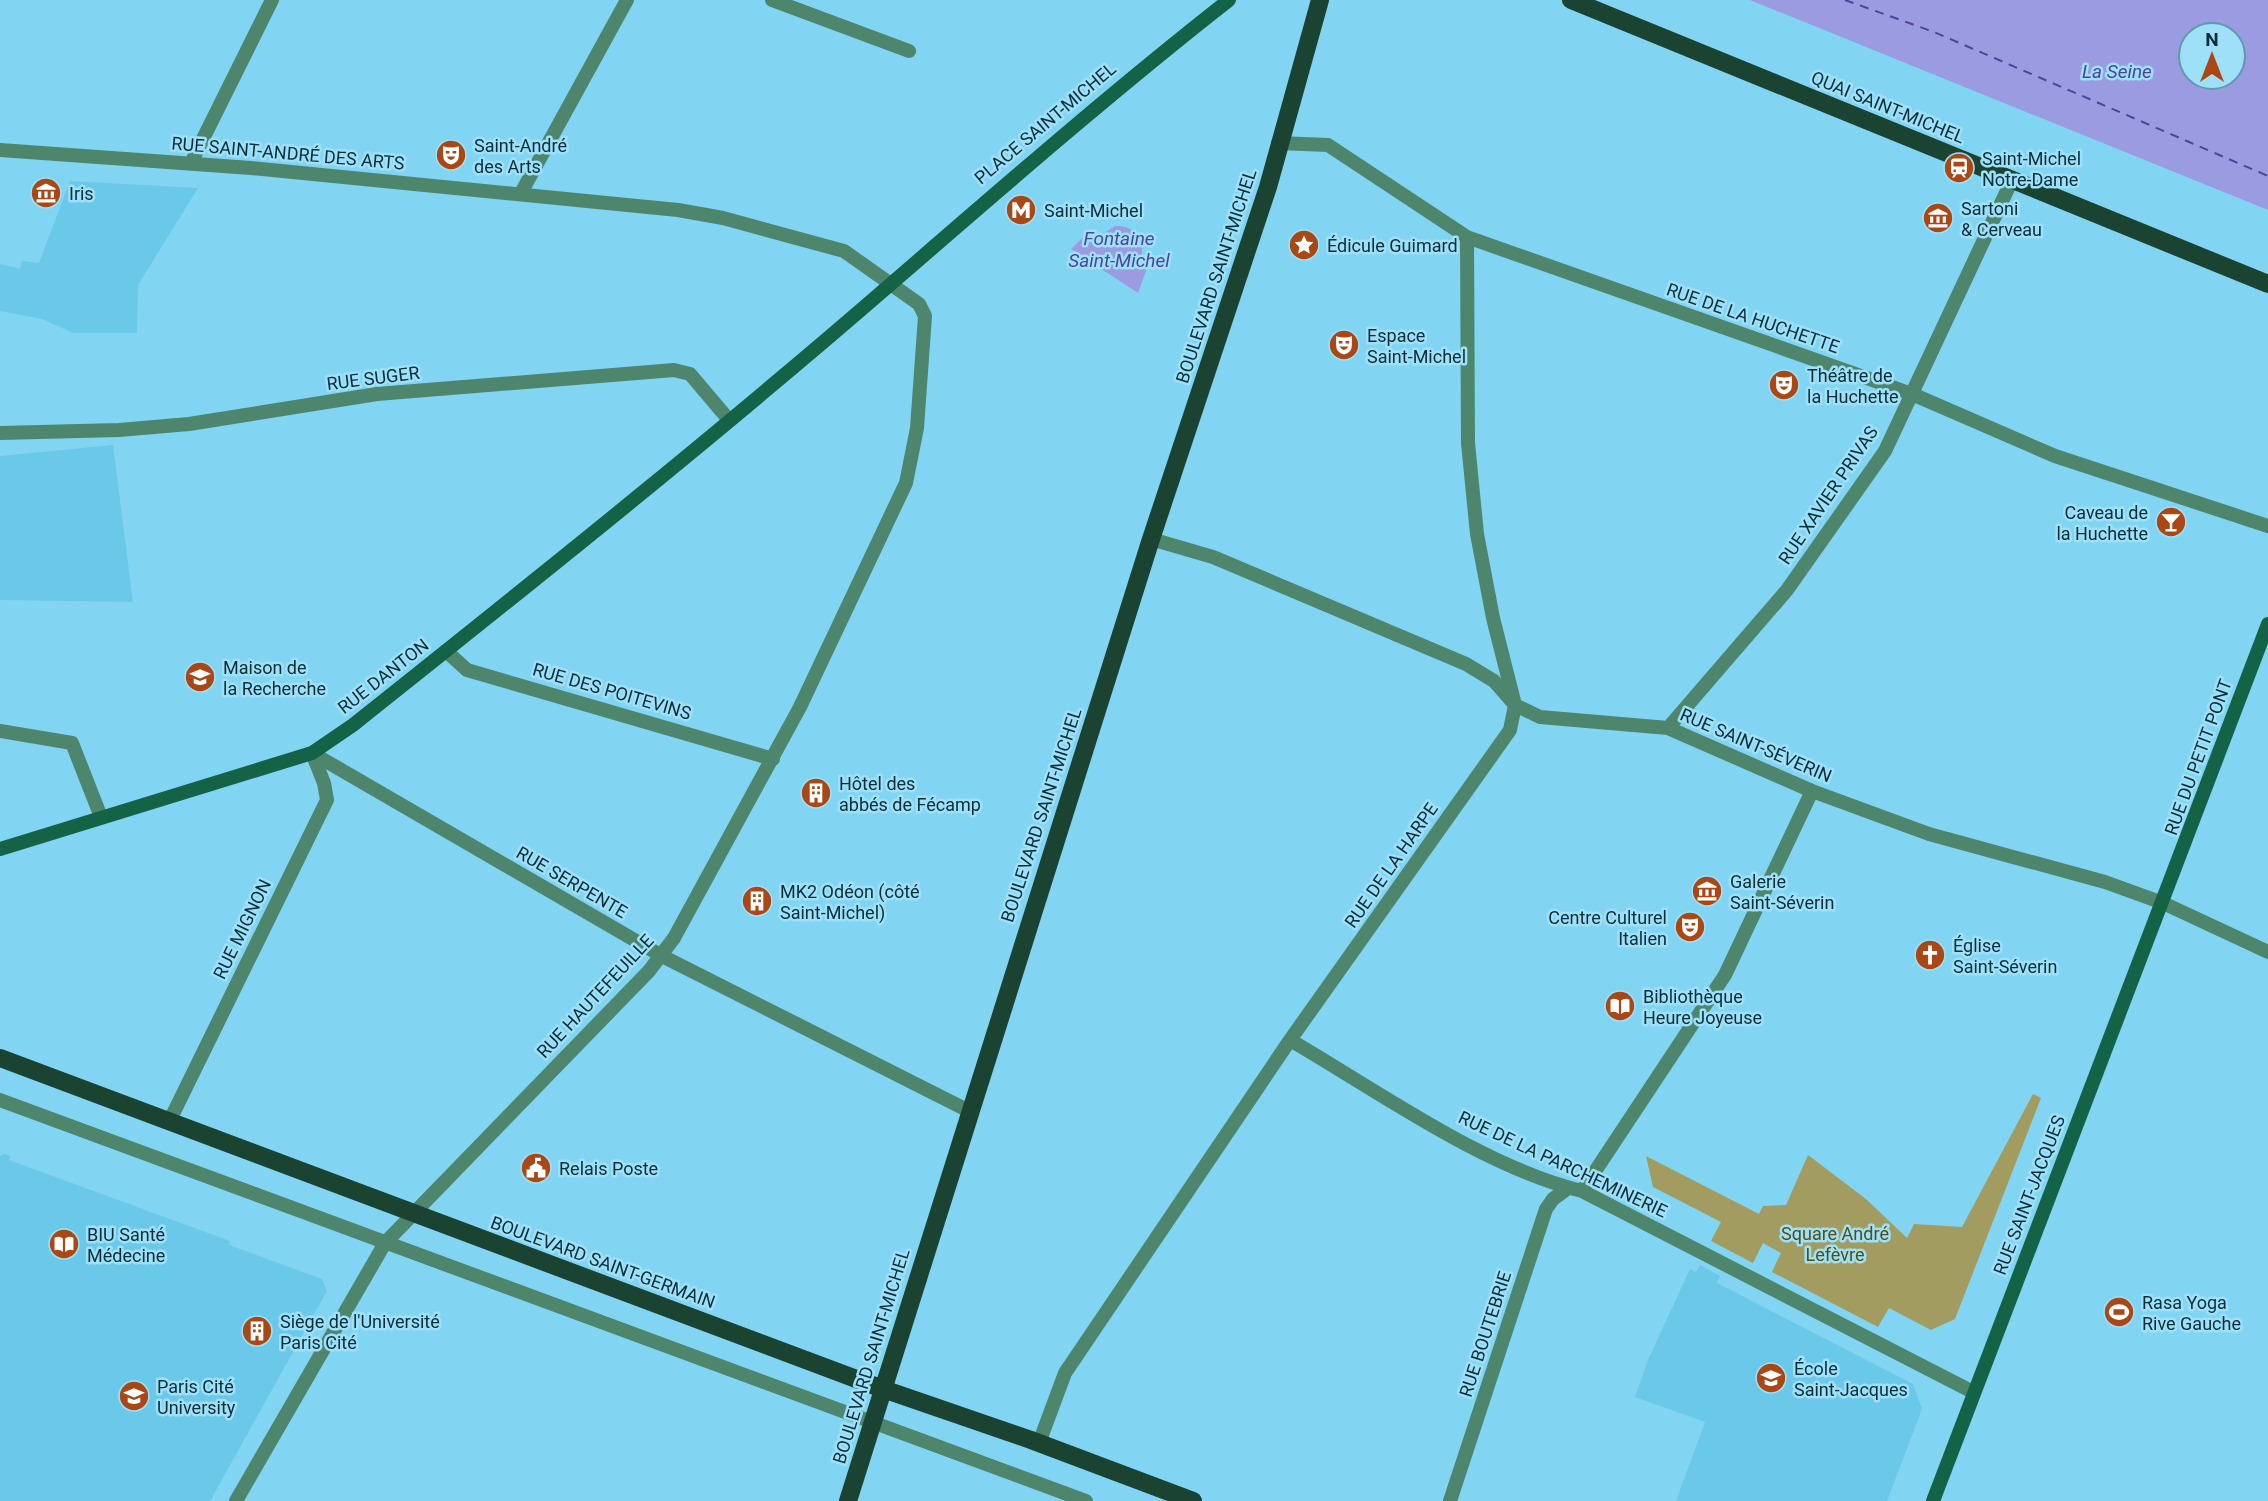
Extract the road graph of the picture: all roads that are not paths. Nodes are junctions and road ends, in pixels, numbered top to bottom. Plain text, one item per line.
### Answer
1 (272, 0) edge
2 (627, 0) edge
3 (772, 0) edge
4 (1229, 0) edge
5 (1320, 0) edge
6 (1571, 0) edge
7 (909, 51) dead end
8 (1278, 144) junction
9 (0, 150) edge
10 (191, 163) junction
11 (2012, 180) junction
12 (521, 193) junction
13 (1467, 237) junction
14 (892, 283) junction
15 (2268, 284) edge
16 (1912, 394) junction
17 (729, 420) junction
18 (917, 428) joint
19 (0, 433) edge
20 (2268, 526) edge
21 (1151, 539) junction
22 (2268, 624) edge
23 (446, 651) junction
24 (1515, 705) junction
25 (1668, 728) junction
26 (0, 732) edge
27 (312, 753) junction
28 (773, 758) junction
29 (1812, 791) junction
30 (101, 817) junction
31 (0, 849) edge
32 (2163, 903) junction
33 (2268, 952) edge
34 (662, 956) junction
35 (1290, 1040) junction
36 (0, 1058) edge
37 (0, 1101) edge
38 (968, 1111) junction
39 (170, 1120) junction
40 (1575, 1189) junction
41 (412, 1214) junction
42 (385, 1243) junction
43 (883, 1389) junction
44 (1973, 1392) junction
45 (872, 1423) junction
46 (1039, 1443) junction
47 (236, 1501) edge
48 (848, 1501) edge
49 (1086, 1501) edge
50 (1193, 1501) edge
51 (1450, 1501) edge
52 (1934, 1501) edge

1 - 10 street
2 - 12 street
3 - 7 street
4 - 14 street, PLACE SAINT-MICHEL
5 - 8 main road
6 - 11 main road, QUAI SAINT-MICHEL
8 - 13 street, RUE DE LA HUCHETTE
8 - 21 main road, BOULEVARD SAINT-MICHEL
9 - 10 street, RUE SAINT-ANDRÉ DES ARTS
10 - 12 street, RUE SAINT-ANDRÉ DES ARTS
11 - 15 main road, QUAI SAINT-MICHEL
11 - 16 street, RUE XAVIER PRIVAS
12 - 14 street, RUE SAINT-ANDRÉ DES ARTS
13 - 16 street, RUE DE LA HUCHETTE
13 - 24 street
14 - 17 street, PLACE SAINT-MICHEL
14 - 18 street, RUE SAINT-ANDRÉ DES ARTS
16 - 20 street, RUE DE LA HUCHETTE
16 - 25 street, RUE XAVIER PRIVAS
17 - 19 street, RUE SUGER
17 - 23 street, RUE DANTON
18 - 28 street, RUE HAUTEFEUILLE
21 - 24 street, RUE SAINT-SÉVERIN
21 - 38 main road, BOULEVARD SAINT-MICHEL
22 - 32 street, RUE DU PETIT PONT
23 - 27 street, RUE DANTON
23 - 28 street, RUE DES POITEVINS
24 - 25 street, RUE SAINT-SÉVERIN
24 - 35 street, RUE DE LA HARPE
25 - 29 street, RUE SAINT-SÉVERIN
26 - 30 street
27 - 30 street, RUE DANTON
27 - 34 street, RUE SERPENTE
27 - 39 street, RUE MIGNON
28 - 34 street, RUE HAUTEFEUILLE
29 - 32 street, RUE SAINT-SÉVERIN
29 - 40 street, RUE BOUTEBRIE
30 - 31 street, RUE DANTON
32 - 33 street, RUE SAINT-SÉVERIN
32 - 44 street, RUE SAINT-JACQUES
34 - 38 street, RUE SERPENTE
34 - 41 street, RUE HAUTEFEUILLE
35 - 40 street, RUE DE LA PARCHEMINERIE
35 - 46 street, RUE DE LA HARPE
36 - 39 main road, BOULEVARD SAINT-GERMAIN
37 - 42 street
38 - 43 main road, BOULEVARD SAINT-MICHEL
39 - 41 main road, BOULEVARD SAINT-GERMAIN
40 - 44 street, RUE DE LA PARCHEMINERIE
40 - 51 street, RUE BOUTEBRIE
41 - 42 street, RUE HAUTEFEUILLE
41 - 43 main road, BOULEVARD SAINT-GERMAIN
42 - 45 street
42 - 47 street, RUE HAUTEFEUILLE
43 - 45 main road, BOULEVARD SAINT-MICHEL
43 - 46 main road, BOULEVARD SAINT-GERMAIN
44 - 52 street, RUE SAINT-JACQUES
45 - 48 main road, BOULEVARD SAINT-MICHEL
45 - 49 street
46 - 50 main road, BOULEVARD SAINT-GERMAIN

